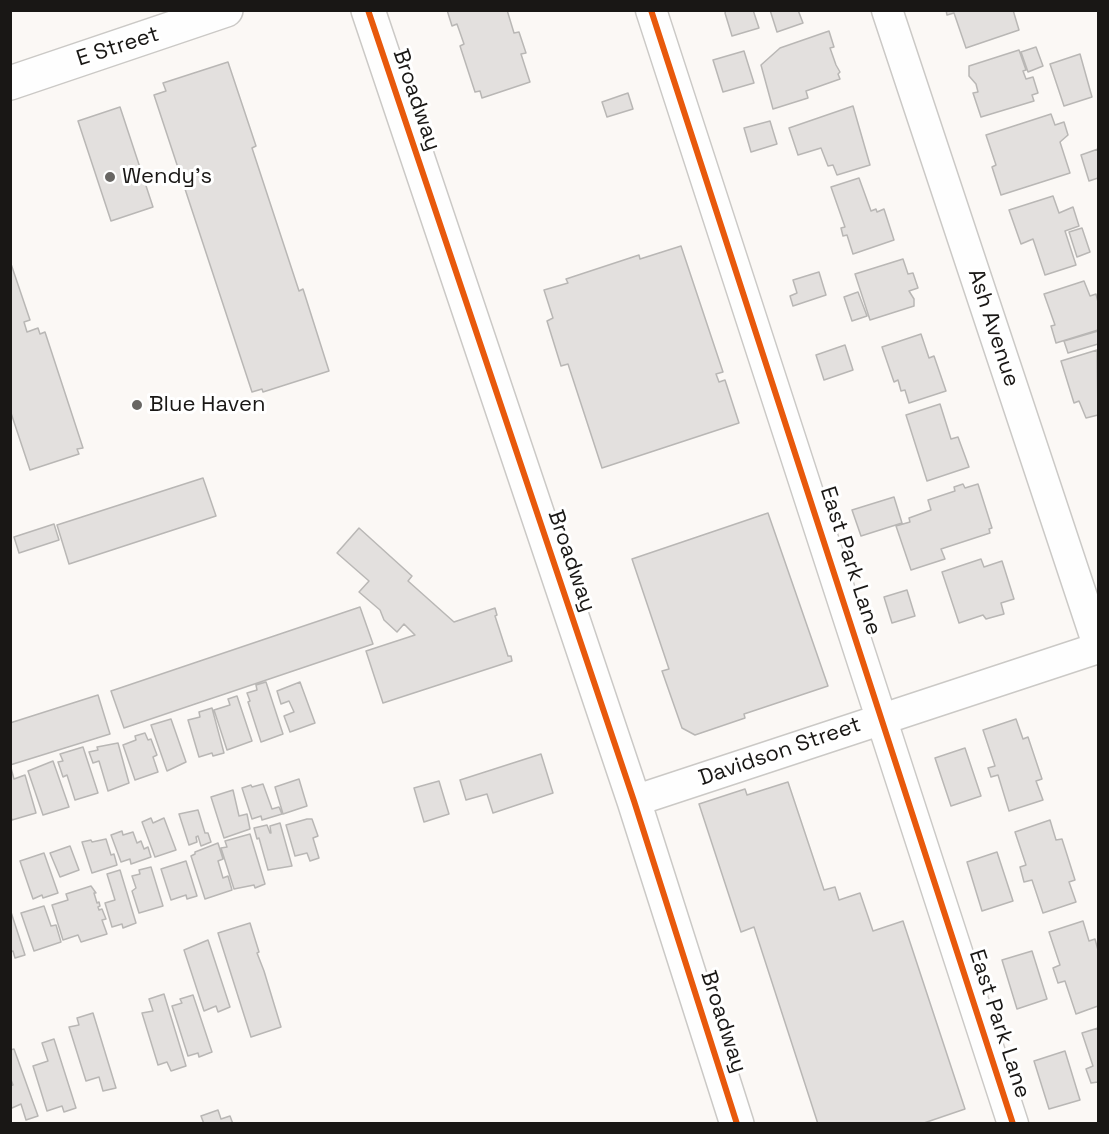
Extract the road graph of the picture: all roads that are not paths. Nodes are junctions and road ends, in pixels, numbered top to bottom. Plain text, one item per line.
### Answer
1 (226, 10) edge
2 (368, 10) edge
3 (651, 10) edge
4 (887, 10) edge
5 (10, 82) edge
6 (1098, 647) edge
7 (882, 718) junction
8 (634, 801) junction
9 (736, 1124) edge
10 (1013, 1124) edge

1 - 5 main road, E Street
2 - 8 main road, Broadway
3 - 7 street, East Park Lane
4 - 6 street, Ash Avenue
6 - 7 street, Davidson Street
7 - 8 street, Davidson Street
7 - 10 street, East Park Lane
8 - 9 main road, Broadway

